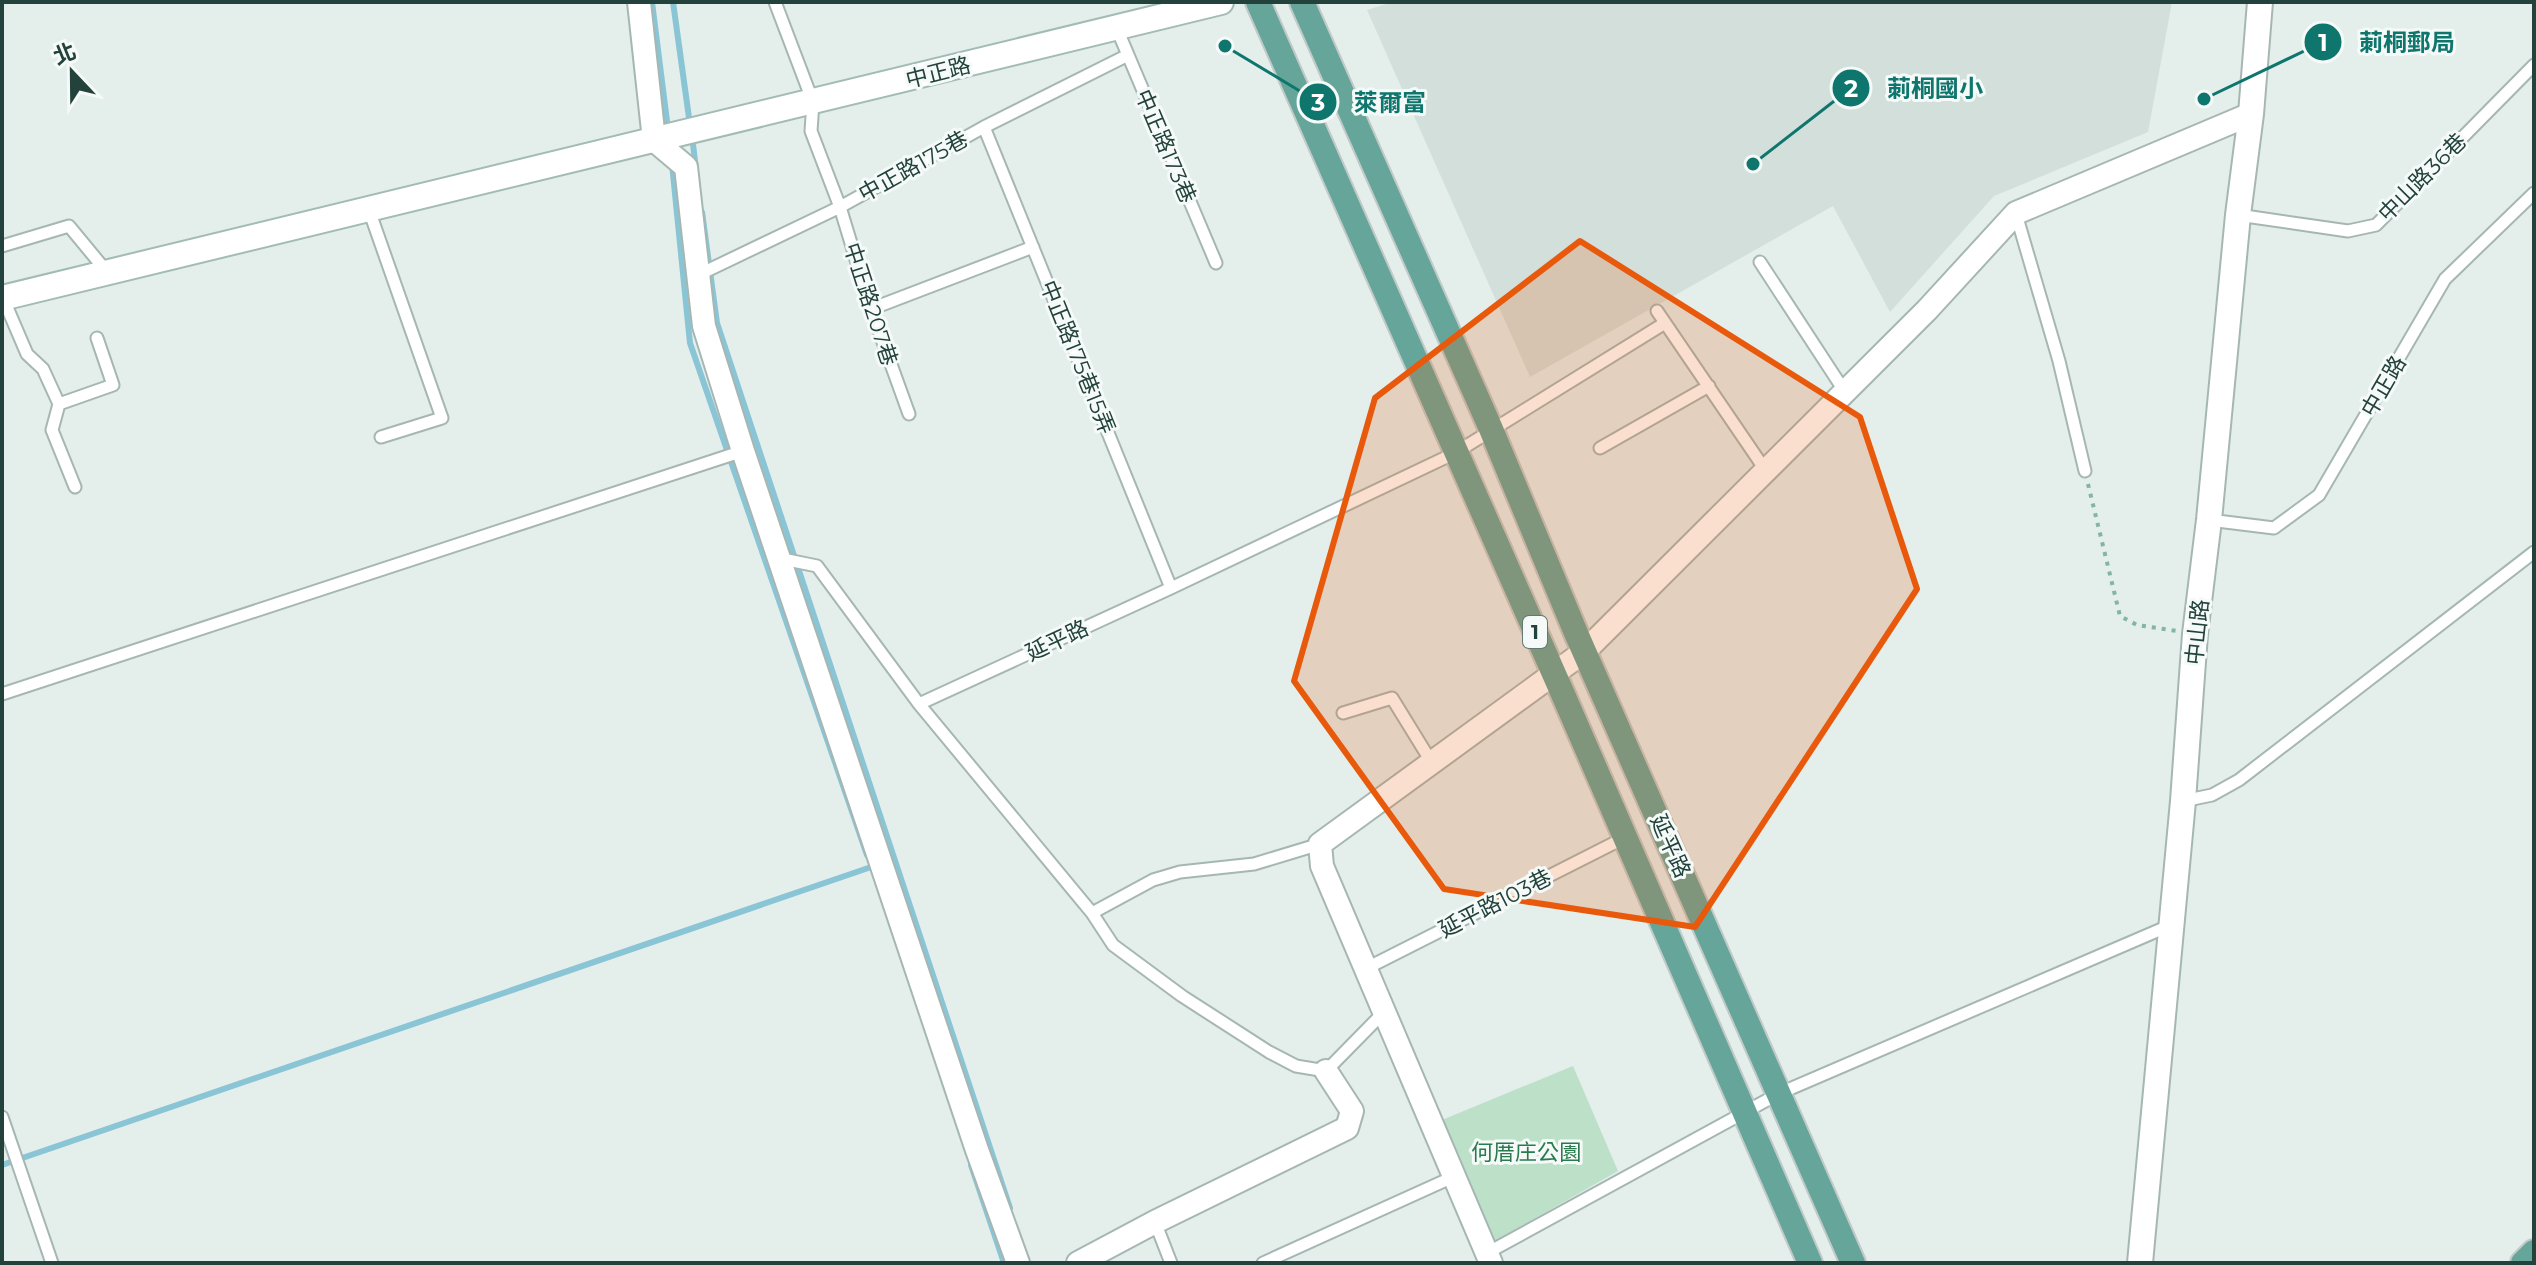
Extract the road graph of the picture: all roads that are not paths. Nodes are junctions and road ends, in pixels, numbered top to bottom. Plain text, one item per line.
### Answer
1 (639, 2) edge
2 (775, 2) edge
3 (1221, 2) edge
4 (1258, 2) edge
5 (1302, 2) edge
6 (2260, 2) edge
7 (1117, 29) junction
8 (1128, 55) junction
9 (2534, 65) edge
10 (813, 102) junction
11 (2251, 114) junction
12 (984, 127) junction
13 (654, 140) junction
14 (2534, 193) edge
15 (840, 207) junction
16 (369, 210) junction
17 (2016, 213) junction
18 (2238, 215) junction
19 (2, 246) edge
20 (1033, 247) junction
21 (1760, 262) dead end
22 (1216, 263) dead end
23 (108, 273) junction
24 (698, 276) junction
25 (2, 298) edge
26 (871, 309) junction
27 (1657, 311) dead end
28 (1665, 323) junction
29 (97, 338) dead end
30 (1709, 386) junction
31 (1845, 392) junction
32 (59, 404) junction
33 (909, 414) dead end
34 (1491, 429) junction
35 (381, 437) dead end
36 (1600, 448) dead end
37 (743, 451) junction
38 (1455, 453) junction
39 (1766, 471) junction
40 (2085, 471) road end
41 (75, 487) dead end
42 (2209, 520) junction
43 (2534, 552) edge
44 (778, 558) junction
45 (1171, 588) junction
46 (1585, 651) junction
47 (1554, 674) junction
48 (2, 694) edge
49 (919, 704) junction
50 (1343, 713) dead end
51 (1432, 763) junction
52 (2183, 801) junction
53 (1624, 838) junction
54 (1320, 844) junction
55 (1092, 913) junction
56 (2171, 925) junction
57 (1367, 968) junction
58 (1384, 1012) junction
59 (1326, 1071) junction
60 (1778, 1094) junction
61 (1744, 1113) junction
62 (2, 1117) edge
63 (1453, 1177) junction
64 (1155, 1222) junction
65 (2534, 1252) edge
66 (1489, 1258) edge
67 (52, 1263) edge
68 (1017, 1263) edge
69 (1078, 1263) edge
70 (1171, 1263) edge
71 (1263, 1263) edge
72 (1810, 1263) edge
73 (1853, 1263) edge
74 (2140, 1263) edge
75 (2523, 1263) edge

1 - 13 street
2 - 10 lane, 中正路207巷
3 - 7 street, 中正路
4 - 38 main road, 延平路 / 1
5 - 34 main road, 延平路 / 1
6 - 11 street, 中山路
7 - 8 lane, 中正路173巷
7 - 10 street, 中正路
8 - 12 lane, 中正路175巷
8 - 22 lane, 中正路173巷
9 - 18 lane, 中山路36巷
10 - 13 street, 中正路
10 - 15 lane, 中正路207巷
11 - 17 street
11 - 18 street, 中山路
12 - 15 lane, 中正路175巷
12 - 20 lane, 中正路175巷15弄
13 - 16 street, 中正路
13 - 24 street
14 - 42 lane, 中正路
15 - 24 lane, 中正路175巷
15 - 26 lane, 中正路207巷
16 - 23 street, 中正路
16 - 35 lane
17 - 31 street
17 - 40 lane
18 - 42 street, 中山路
19 - 23 lane
20 - 26 lane
20 - 45 lane, 中正路175巷15弄
21 - 31 lane
23 - 25 street, 中正路
24 - 37 street
25 - 32 lane
26 - 33 lane, 中正路207巷
27 - 28 lane
28 - 30 lane
28 - 34 lane, 延平路
29 - 32 lane
30 - 36 lane
30 - 39 lane
31 - 39 street
32 - 41 lane
34 - 38 lane, 延平路
34 - 46 main road, 延平路 / 1
37 - 44 street
37 - 48 lane
38 - 45 lane, 延平路
38 - 47 main road, 延平路 / 1
39 - 46 street
42 - 52 street, 中山路
43 - 52 lane
44 - 49 lane
44 - 68 street
45 - 49 lane, 延平路
46 - 47 street
46 - 60 main road, 延平路 / 1
47 - 51 street
47 - 53 main road, 延平路 / 1
49 - 55 lane
50 - 51 lane
51 - 54 street
52 - 56 street, 中山路
53 - 57 lane, 延平路103巷
53 - 61 main road, 延平路 / 1
54 - 55 lane
54 - 57 street
55 - 59 lane
56 - 60 lane
56 - 74 street, 中山路
57 - 58 street
58 - 59 lane
58 - 63 street
59 - 64 street
60 - 61 lane
60 - 73 main road, 延平路 / 1
61 - 66 lane
61 - 72 main road, 延平路 / 1
62 - 67 lane
63 - 66 street
63 - 71 lane
64 - 69 street
64 - 70 lane
65 - 75 main road

